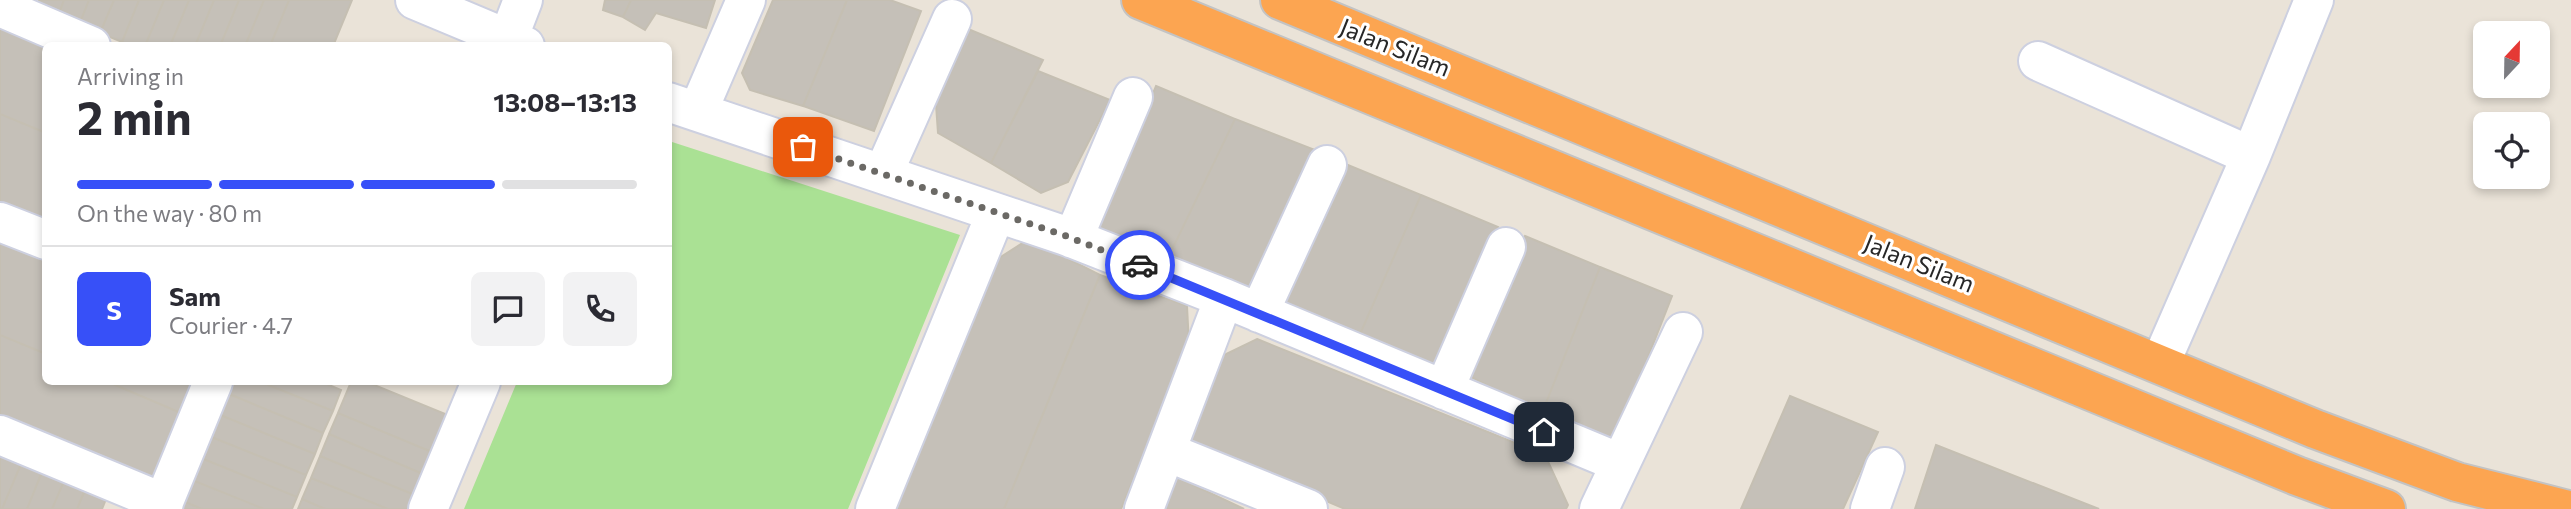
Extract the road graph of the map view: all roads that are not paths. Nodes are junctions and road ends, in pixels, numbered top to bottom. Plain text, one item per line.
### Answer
1 (523, 0) edge
2 (746, 0) edge
3 (1141, 0) edge
4 (1280, 0) edge
5 (2314, 0) edge
6 (426, 2) edge
7 (0, 7) edge
8 (952, 19) dead end
9 (82, 42) edge
10 (516, 42) edge
11 (2038, 61) dead end
12 (1132, 97) dead end
13 (683, 107) edge
14 (2251, 156) junction
15 (1327, 165) dead end
16 (883, 174) junction
17 (996, 212) junction
18 (0, 222) edge
19 (42, 238) edge
20 (1073, 239) junction
21 (1506, 247) dead end
22 (1224, 298) junction
23 (1259, 313) junction
24 (1683, 332) dead end
25 (2160, 364) junction
26 (212, 385) edge
27 (480, 385) edge
28 (1444, 390) junction
29 (0, 435) edge
30 (1167, 452) junction
31 (1620, 463) junction
32 (1885, 467) dead end
33 (162, 506) edge
34 (428, 509) edge
35 (875, 509) edge
36 (1144, 509) edge
37 (1308, 509) edge
38 (1600, 509) edge
39 (1870, 509) edge
40 (2386, 509) edge
41 (2564, 509) edge

1 - 10 street
2 - 13 street
3 - 40 highway
4 - 25 highway, Jalan Silam
5 - 14 street
6 - 10 street
7 - 9 street
8 - 16 street
11 - 14 street
12 - 20 street
13 - 16 street
14 - 25 street
15 - 23 street
16 - 17 street
17 - 20 street
17 - 35 street
18 - 19 street
20 - 22 street
21 - 28 street
22 - 23 street
22 - 30 street
23 - 28 street
24 - 31 street
25 - 41 highway, Jalan Silam
26 - 33 street
27 - 34 street
28 - 31 street
29 - 33 street
30 - 36 street
30 - 37 street
31 - 38 street
32 - 39 street

